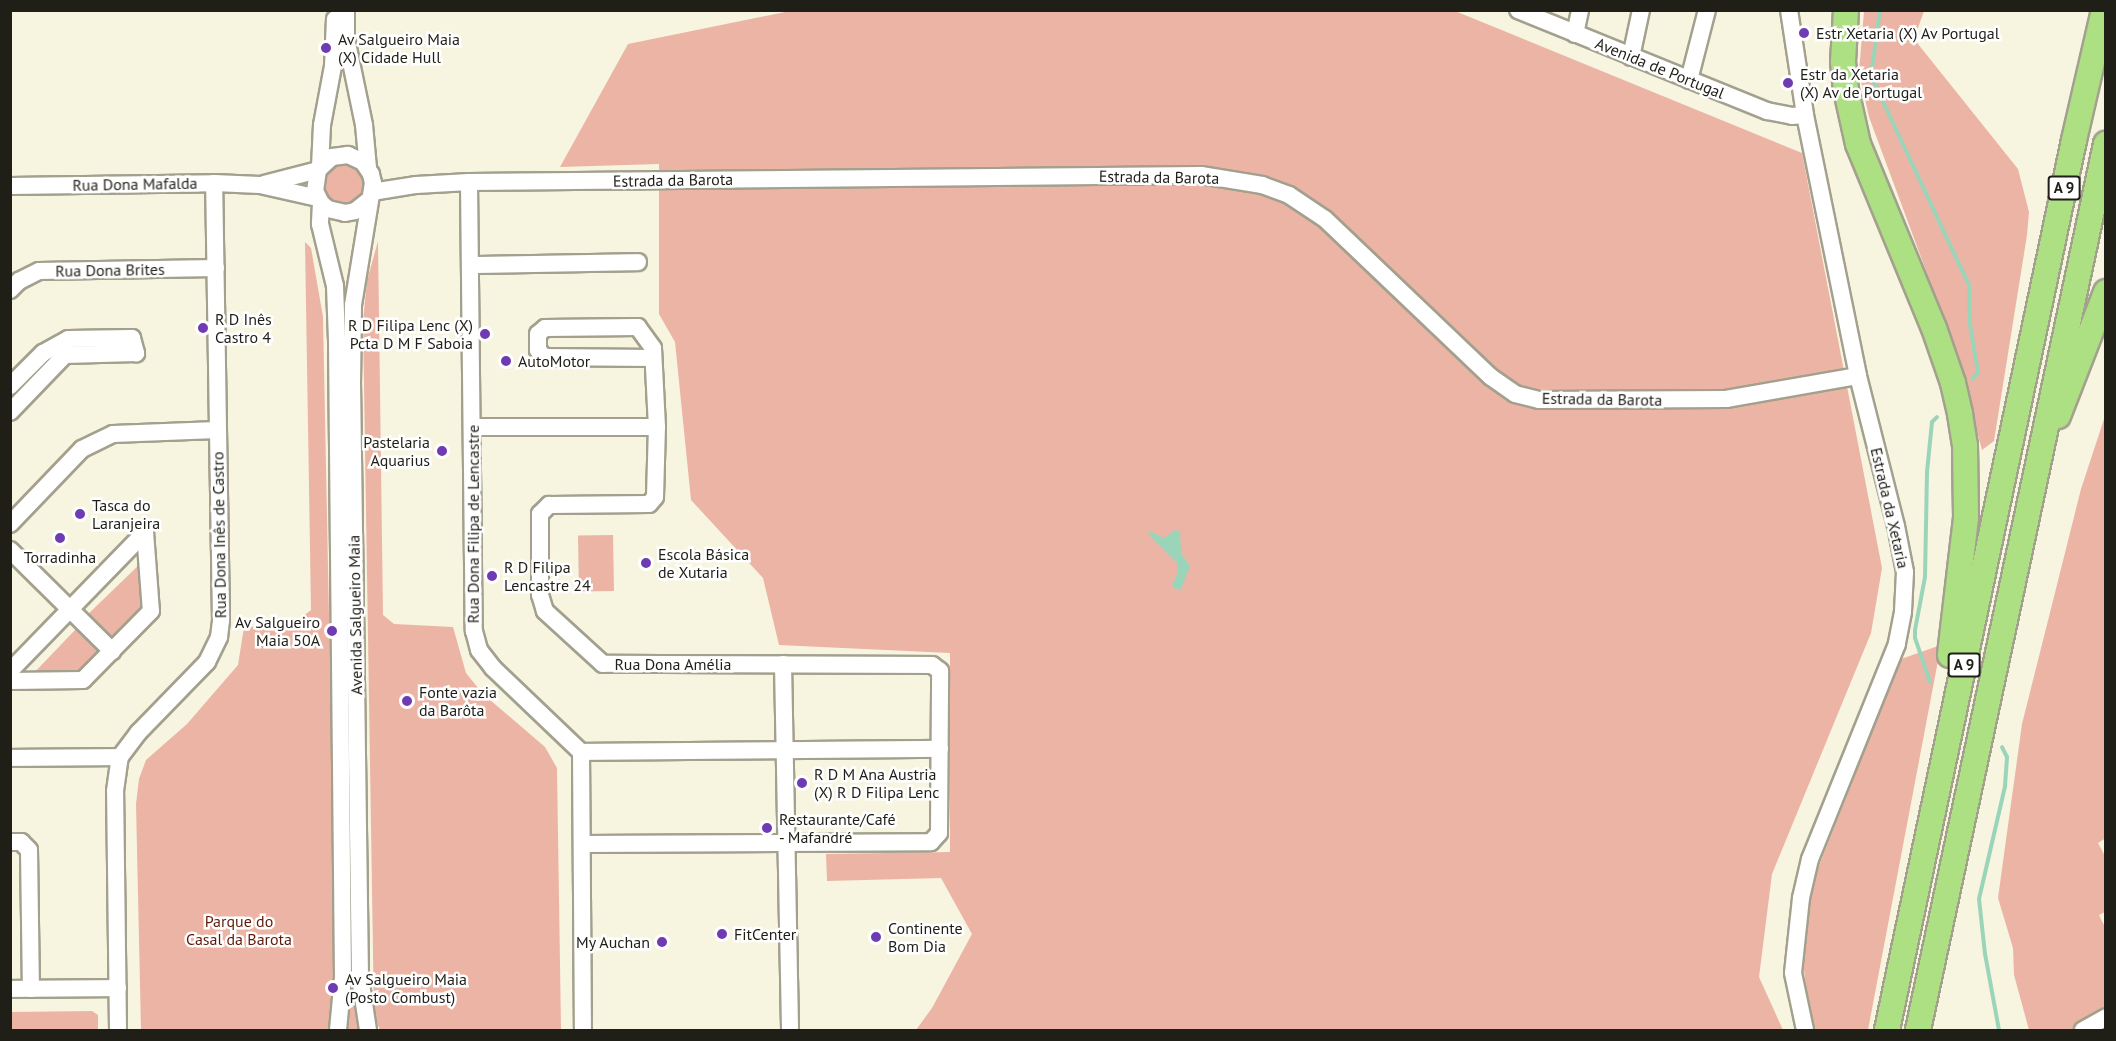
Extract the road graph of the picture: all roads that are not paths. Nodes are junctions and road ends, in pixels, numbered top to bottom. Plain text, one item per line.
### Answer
1 (335, 10) edge
2 (346, 10) edge
3 (1518, 10) edge
4 (1580, 10) edge
5 (1641, 10) edge
6 (1707, 10) edge
7 (1789, 10) edge
8 (1846, 10) edge
9 (2104, 10) edge
10 (1575, 34) junction
11 (1631, 57) junction
12 (1689, 80) junction
13 (1805, 115) junction
14 (2106, 144) edge
15 (319, 169) junction
16 (370, 171) junction
17 (469, 182) junction
18 (214, 183) junction
19 (416, 184) junction
20 (260, 185) junction
21 (10, 186) edge
22 (370, 196) junction
23 (319, 201) junction
24 (638, 262) dead end
25 (471, 265) junction
26 (216, 268) junction
27 (10, 290) edge
28 (2106, 292) edge
29 (653, 358) junction
30 (1858, 376) junction
31 (10, 386) edge
32 (10, 412) edge
33 (472, 427) junction
34 (657, 427) junction
35 (217, 430) junction
36 (2033, 480) junction
37 (10, 524) edge
38 (10, 550) edge
39 (71, 610) junction
40 (112, 651) junction
41 (783, 664) junction
42 (10, 670) edge
43 (10, 681) edge
44 (786, 749) junction
45 (940, 749) junction
46 (582, 752) junction
47 (120, 757) junction
48 (10, 758) edge
49 (1932, 819) junction
50 (787, 841) junction
51 (10, 842) edge
52 (582, 844) junction
53 (118, 988) junction
54 (10, 989) edge
55 (31, 989) junction
56 (2106, 1017) edge
57 (118, 1030) edge
58 (338, 1030) edge
59 (368, 1030) edge
60 (583, 1030) edge
61 (790, 1030) edge
62 (1805, 1030) edge
63 (1887, 1030) edge
64 (1918, 1030) edge
65 (2083, 1030) edge

1 - 15 street, Avenida Salgueiro Maia
2 - 16 street, Avenida Salgueiro Maia
3 - 10 street, Avenida de Portugal
4 - 10 street
5 - 11 street
6 - 12 street
7 - 13 street, Estrada da Xetaria
8 - 49 highway
9 - 49 highway, A 9
10 - 11 street, Avenida de Portugal
11 - 12 street, Avenida de Portugal
12 - 13 street, Avenida de Portugal
13 - 30 street, Estrada da Xetaria
14 - 36 highway, A 9
15 - 16 street
15 - 20 street, Rua Dona Mafalda
15 - 23 street, Avenida Salgueiro Maia
16 - 19 street, Estrada da Barota
16 - 22 street, Avenida Salgueiro Maia
17 - 19 street, Estrada da Barota
17 - 25 street, Rua Dona Filipa de Lencastre
17 - 30 street, Estrada da Barota
18 - 20 street, Rua Dona Mafalda
18 - 21 street, Rua Dona Mafalda
18 - 26 street, Rua Dona Inês de Castro
19 - 22 street, Estrada da Barota
20 - 23 street, Rua Dona Mafalda
22 - 23 street
22 - 59 street, Avenida Salgueiro Maia
23 - 58 street, Avenida Salgueiro Maia
24 - 25 street
25 - 33 street, Rua Dona Filipa de Lencastre
26 - 27 street, Rua Dona Brites
26 - 35 street, Rua Dona Inês de Castro
28 - 36 highway
29 - 29 street
29 - 34 street, Rua Dona Amélia
30 - 62 street, Estrada da Xetaria
31 - 32 street
33 - 34 street
33 - 46 street, Rua Dona Filipa de Lencastre
34 - 41 street, Rua Dona Amélia
35 - 37 street
35 - 47 street, Rua Dona Inês de Castro
36 - 64 highway, A 9
38 - 39 street
39 - 40 street
39 - 40 street
39 - 42 street
40 - 43 street
41 - 44 street
41 - 45 street, Rua Dona Amélia
44 - 45 street
44 - 46 street
44 - 50 street
45 - 50 street
46 - 52 street
47 - 48 street
47 - 53 street, Rua Dona Inês de Castro
49 - 63 highway, A 9
50 - 52 street
50 - 61 street
51 - 55 street
52 - 60 street
53 - 55 street
53 - 57 street, Rua Dona Inês de Castro
54 - 55 street
56 - 65 street

